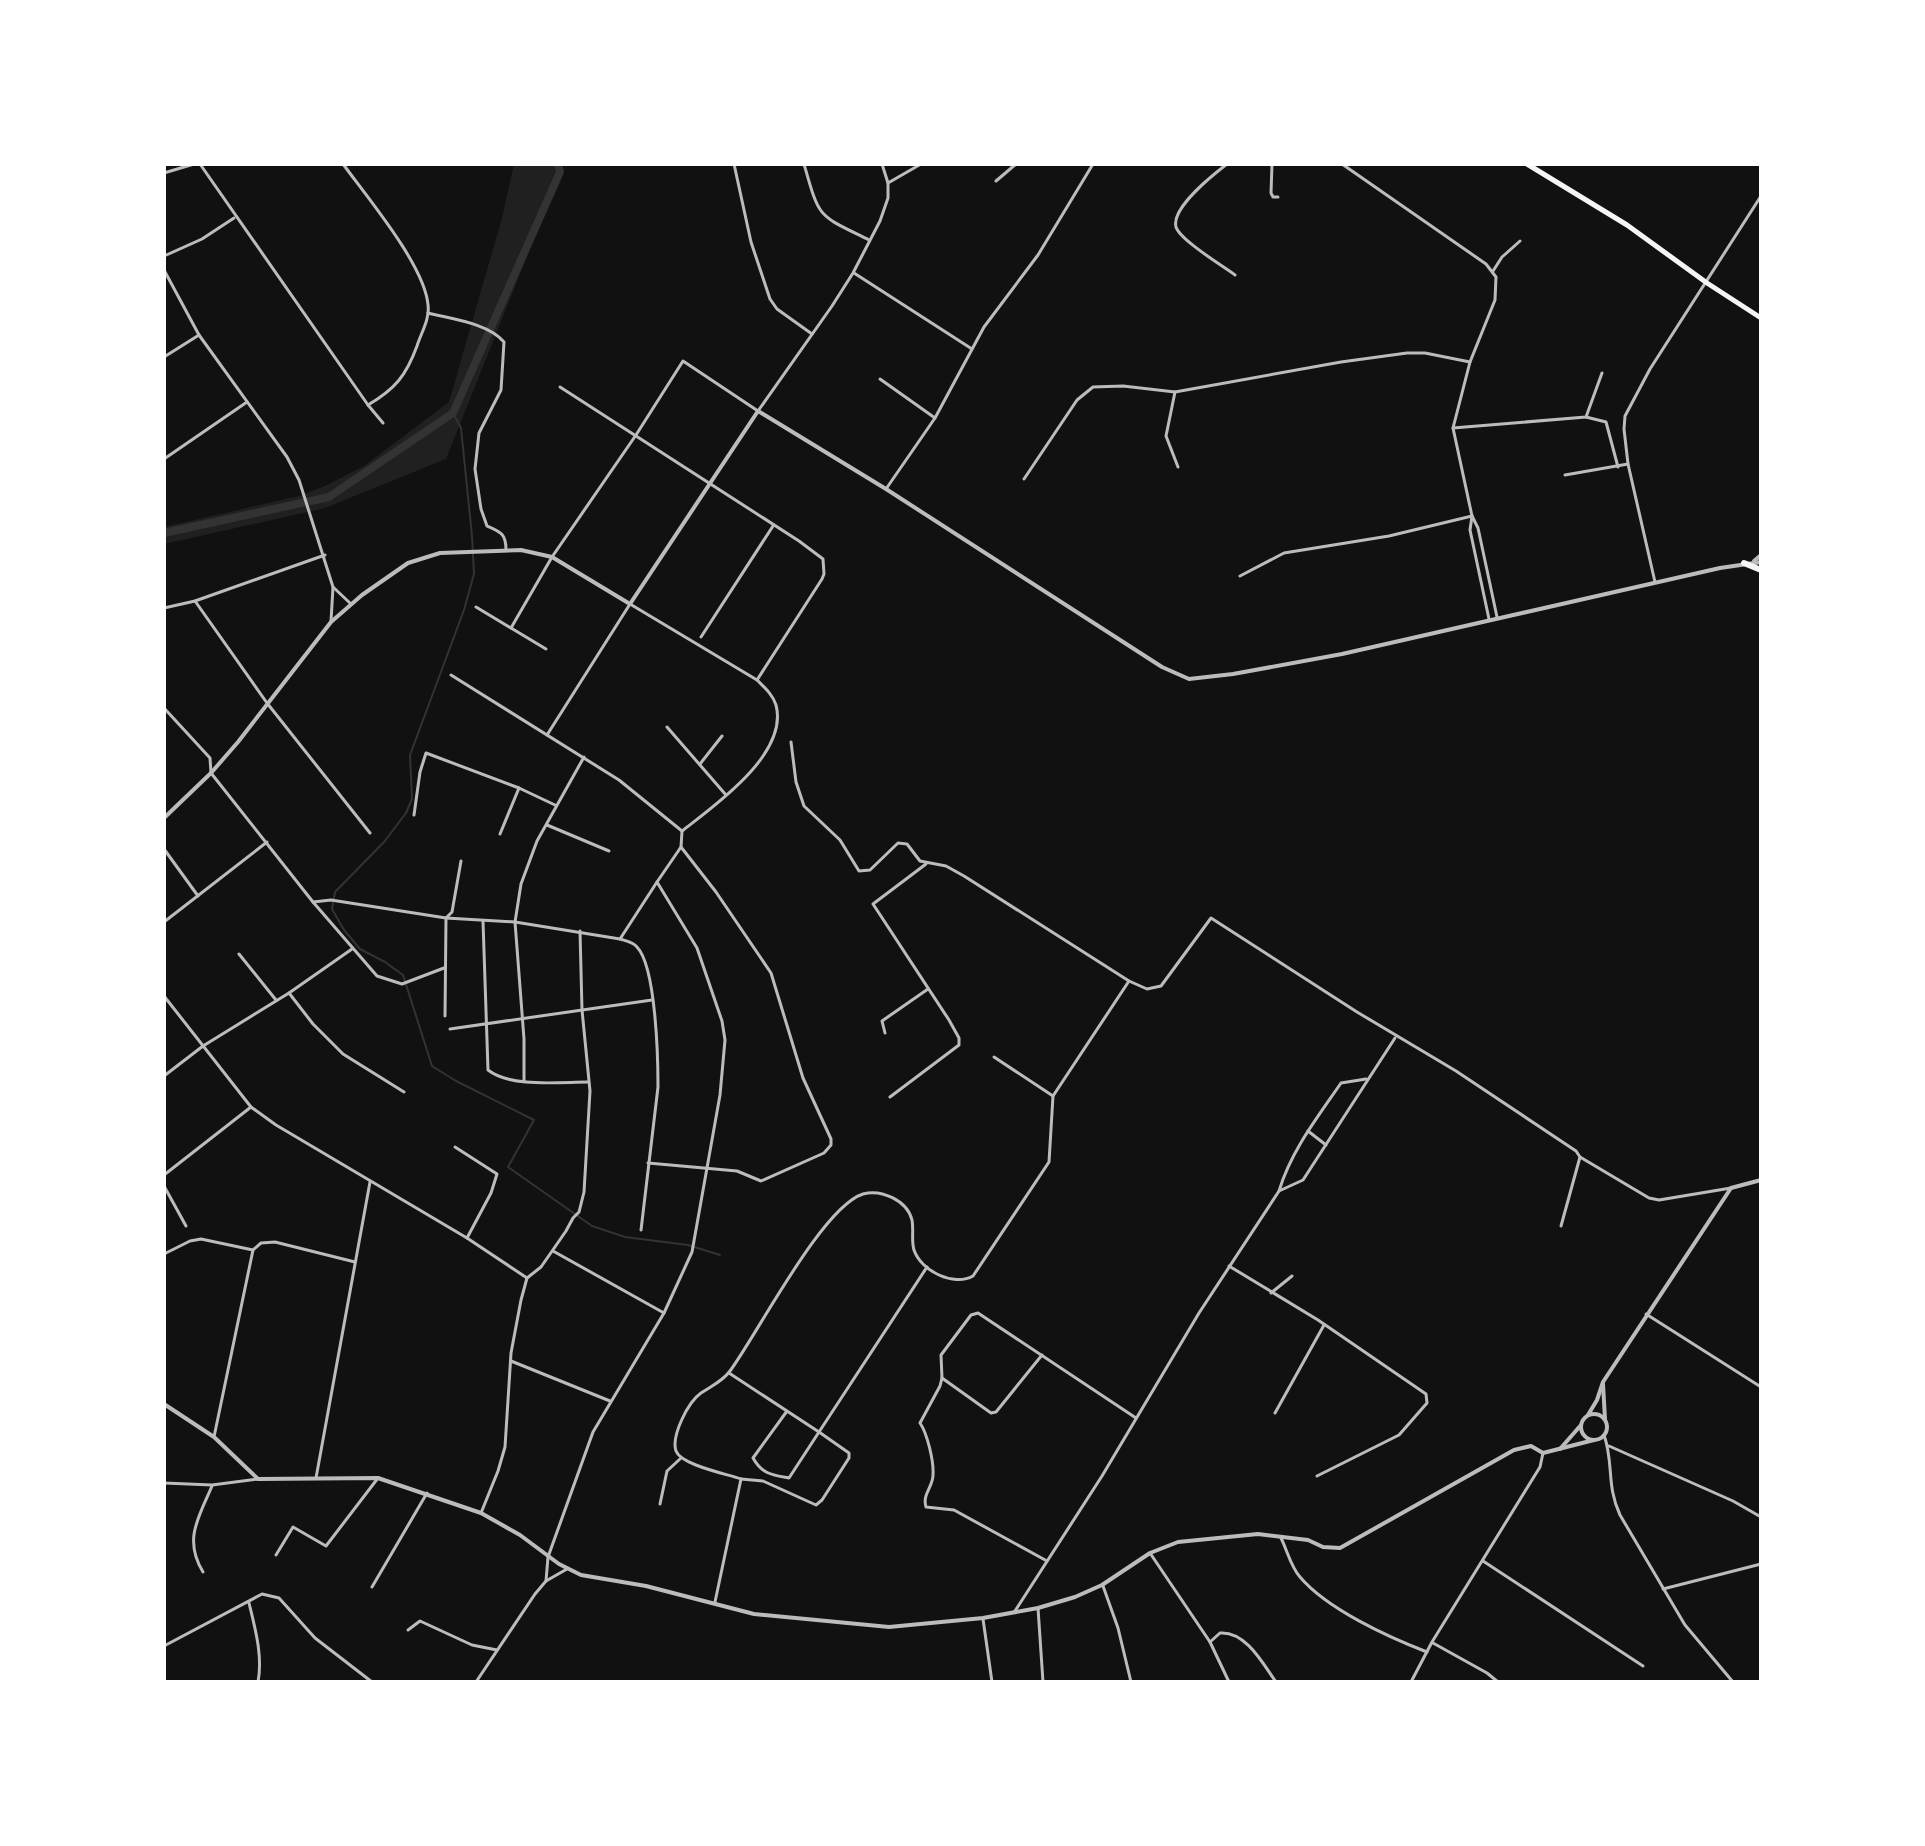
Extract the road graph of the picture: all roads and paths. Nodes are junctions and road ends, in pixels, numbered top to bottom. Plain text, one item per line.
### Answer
1 (194, 164) edge
2 (200, 164) edge
3 (343, 164) edge
4 (734, 164) edge
5 (804, 164) edge
6 (882, 164) edge
7 (921, 164) edge
8 (1016, 164) edge
9 (1092, 164) edge
10 (1227, 164) edge
11 (1272, 164) edge
12 (1342, 164) edge
13 (1527, 164) edge
14 (164, 173) edge
15 (996, 181) dead end
16 (888, 183) junction
17 (1761, 196) edge
18 (1278, 197) dead end
19 (235, 217) junction
20 (869, 240) junction
21 (1520, 241) dead end
22 (164, 256) edge
23 (164, 270) edge
24 (1493, 271) junction
25 (853, 273) junction
26 (1235, 275) dead end
27 (1707, 283) junction
28 (428, 313) junction
29 (1761, 318) edge
30 (812, 334) junction
31 (199, 335) junction
32 (972, 349) junction
33 (164, 357) edge
34 (1470, 362) junction
35 (1602, 373) dead end
36 (880, 379) dead end
37 (560, 387) dead end
38 (1175, 392) junction
39 (247, 402) junction
40 (368, 405) junction
41 (758, 411) junction
42 (1586, 417) junction
43 (935, 418) junction
44 (383, 423) dead end
45 (1453, 428) junction
46 (636, 435) junction
47 (164, 459) edge
48 (1628, 464) junction
49 (1178, 467) dead end
50 (1618, 467) junction
51 (1565, 475) dead end
52 (1024, 479) dead end
53 (709, 482) junction
54 (886, 489) junction
55 (1472, 516) junction
56 (774, 525) junction
57 (506, 550) junction
58 (325, 555) junction
59 (1761, 555) edge
60 (552, 557) junction
61 (1754, 561) junction
62 (1761, 562) edge
63 (1744, 563) junction
64 (1761, 570) edge
65 (1240, 576) dead end
66 (1655, 584) junction
67 (333, 587) junction
68 (1491, 588) junction
69 (1483, 590) junction
70 (195, 601) junction
71 (351, 604) junction
72 (630, 604) junction
73 (476, 607) dead end
74 (164, 608) edge
75 (1497, 617) junction
76 (1489, 619) junction
77 (331, 622) junction
78 (511, 628) junction
79 (701, 637) dead end
80 (546, 649) dead end
81 (451, 675) dead end
82 (757, 680) junction
83 (267, 703) junction
84 (164, 708) edge
85 (667, 727) dead end
86 (547, 735) junction
87 (722, 736) dead end
88 (791, 742) dead end
89 (584, 757) junction
90 (700, 764) junction
91 (211, 773) junction
92 (519, 788) junction
93 (726, 795) junction
94 (555, 805) junction
95 (414, 815) dead end
96 (164, 818) edge
97 (547, 825) junction
98 (682, 831) junction
99 (370, 833) dead end
100 (500, 834) dead end
101 (267, 842) junction
102 (681, 847) junction
103 (164, 849) edge
104 (609, 851) dead end
105 (461, 861) dead end
106 (927, 863) junction
107 (657, 882) junction
108 (198, 896) junction
109 (313, 902) junction
110 (446, 918) junction
111 (483, 921) junction
112 (164, 922) edge
113 (515, 922) junction
114 (580, 931) junction
115 (620, 939) junction
116 (352, 949) junction
117 (239, 954) dead end
118 (444, 968) junction
119 (1129, 981) junction
120 (929, 989) junction
121 (289, 993) junction
122 (164, 996) edge
123 (276, 1000) junction
124 (652, 1000) junction
125 (582, 1010) junction
126 (445, 1016) dead end
127 (523, 1020) junction
128 (485, 1024) junction
129 (450, 1029) dead end
130 (885, 1033) dead end
131 (1396, 1037) junction
132 (203, 1046) junction
133 (994, 1057) dead end
134 (164, 1076) edge
135 (1366, 1079) junction
136 (524, 1081) junction
137 (590, 1082) junction
138 (404, 1092) dead end
139 (1053, 1096) junction
140 (890, 1097) dead end
141 (251, 1107) junction
142 (1308, 1131) junction
143 (1326, 1145) junction
144 (455, 1147) dead end
145 (1580, 1157) junction
146 (648, 1163) junction
147 (706, 1169) junction
148 (164, 1175) edge
149 (1761, 1180) edge
150 (370, 1181) junction
151 (164, 1186) edge
152 (1731, 1188) junction
153 (1279, 1191) junction
154 (186, 1226) dead end
155 (1561, 1226) dead end
156 (641, 1230) dead end
157 (467, 1238) junction
158 (253, 1250) junction
159 (553, 1251) junction
160 (164, 1254) edge
161 (355, 1262) junction
162 (928, 1266) junction
163 (1229, 1266) junction
164 (1292, 1276) dead end
165 (527, 1278) junction
166 (1271, 1293) junction
167 (664, 1313) junction
168 (1646, 1314) junction
169 (1324, 1325) junction
170 (1042, 1355) junction
171 (511, 1361) junction
172 (729, 1373) junction
173 (942, 1378) junction
174 (1603, 1382) junction
175 (1761, 1387) edge
176 (610, 1401) junction
177 (164, 1404) edge
178 (787, 1411) junction
179 (1275, 1413) dead end
180 (1588, 1415) junction
181 (1136, 1418) junction
182 (1605, 1420) junction
183 (1581, 1425) junction
184 (819, 1432) junction
185 (1604, 1435) junction
186 (214, 1437) junction
187 (1594, 1440) junction
188 (1607, 1444) junction
189 (1558, 1451) junction
190 (1543, 1453) junction
191 (680, 1459) junction
192 (1317, 1476) dead end
193 (316, 1478) junction
194 (378, 1478) junction
195 (258, 1479) junction
196 (741, 1479) junction
197 (164, 1483) edge
198 (212, 1485) junction
199 (427, 1493) junction
200 (660, 1504) dead end
201 (481, 1513) junction
202 (1761, 1517) edge
203 (1281, 1536) junction
204 (1150, 1553) junction
205 (276, 1555) dead end
206 (548, 1557) junction
207 (1483, 1561) junction
208 (1048, 1562) junction
209 (1761, 1564) edge
210 (567, 1569) junction
211 (203, 1572) dead end
212 (546, 1581) junction
213 (1102, 1585) junction
214 (372, 1587) dead end
215 (1663, 1589) junction
216 (715, 1602) junction
217 (249, 1603) junction
218 (1038, 1608) junction
219 (1015, 1611) junction
220 (983, 1618) junction
221 (408, 1630) dead end
222 (1210, 1642) junction
223 (1432, 1642) junction
224 (164, 1646) edge
225 (497, 1650) junction
226 (1427, 1652) junction
227 (1643, 1666) dead end
228 (258, 1682) edge
229 (372, 1682) edge
230 (476, 1682) edge
231 (992, 1682) edge
232 (1043, 1682) edge
233 (1131, 1682) edge
234 (1229, 1682) edge
235 (1276, 1682) edge
236 (1411, 1682) edge
237 (1498, 1682) edge
238 (1733, 1682) edge

1 - 14 street
2 - 19 street
3 - 28 street
4 - 30 street
5 - 20 street
6 - 16 street
7 - 16 street
8 - 15 street
9 - 32 street
10 - 26 street
11 - 18 street
12 - 24 street
13 - 27 main road
16 - 20 street
17 - 27 street
19 - 22 street
19 - 40 street
20 - 25 street
21 - 24 street
23 - 31 street
24 - 34 street
25 - 30 street
25 - 32 street
27 - 29 main road
27 - 48 street
28 - 40 street
28 - 57 street
30 - 41 street
31 - 33 street
31 - 39 street
32 - 43 street
34 - 38 street
34 - 45 street
35 - 42 street
36 - 43 street
37 - 46 street
38 - 49 street
38 - 52 street
39 - 47 street
39 - 58 street
40 - 44 street
41 - 46 street
41 - 53 street
41 - 54 street
42 - 45 street
42 - 50 street
43 - 54 street
45 - 55 street
46 - 53 street
46 - 60 street
48 - 50 street
48 - 66 street
50 - 51 street
53 - 56 street
53 - 72 street
54 - 76 street
55 - 65 street
55 - 68 street
55 - 69 street
56 - 79 street
56 - 82 street
57 - 60 street
57 - 71 street
58 - 67 street
58 - 70 street
59 - 61 street
60 - 72 street
60 - 78 street
61 - 62 street
61 - 63 street
63 - 64 highway
63 - 66 street
66 - 75 street
67 - 71 street
67 - 77 street
68 - 69 street
68 - 75 street
69 - 76 street
70 - 74 street
70 - 83 street
71 - 77 street
72 - 82 street
72 - 86 street
73 - 78 street
75 - 76 street
77 - 83 street
78 - 80 street
81 - 86 street
82 - 93 street
83 - 91 street
83 - 99 street
84 - 91 street
85 - 90 street
86 - 89 street
87 - 90 street
88 - 106 street
89 - 94 street
89 - 98 street
90 - 93 street
91 - 96 street
91 - 101 street
92 - 94 street
92 - 95 street
92 - 100 street
93 - 98 street
94 - 97 street
97 - 104 street
97 - 113 street
98 - 102 street
101 - 108 street
101 - 109 street
102 - 107 street
102 - 147 street
103 - 108 street
105 - 110 street
106 - 119 street
106 - 120 street
107 - 115 street
107 - 147 street
108 - 112 street
109 - 110 street
109 - 116 street
110 - 111 street
110 - 118 street
111 - 113 street
111 - 128 street
113 - 114 street
113 - 127 street
114 - 115 street
114 - 125 street
115 - 124 street
116 - 118 street
116 - 121 street
117 - 123 street
118 - 126 street
119 - 131 street
119 - 139 street
120 - 130 street
120 - 140 street
121 - 123 street
121 - 138 street
122 - 132 street
123 - 132 street
124 - 125 street
124 - 146 street
125 - 127 street
125 - 137 street
127 - 128 street
127 - 136 street
128 - 129 street
128 - 136 street
131 - 135 street
131 - 145 street
132 - 134 street
132 - 141 street
133 - 139 street
135 - 142 street
135 - 143 street
136 - 137 street
137 - 159 street
139 - 162 street
141 - 148 street
141 - 150 street
142 - 143 street
142 - 153 street
143 - 153 street
144 - 157 street
145 - 152 street
145 - 155 street
146 - 147 street
146 - 156 street
147 - 167 street
149 - 152 street
150 - 157 street
150 - 161 street
151 - 154 street
152 - 168 street
153 - 163 street
157 - 165 street
158 - 160 street
158 - 161 street
158 - 186 street
159 - 165 street
159 - 167 street
161 - 193 street
162 - 172 street
162 - 184 street
163 - 166 street
163 - 181 street
164 - 166 street
165 - 171 street
166 - 169 street
167 - 176 street
168 - 174 street
168 - 175 street
169 - 179 street
169 - 192 street
170 - 173 street
170 - 173 street
170 - 181 street
171 - 176 street
171 - 201 street
172 - 178 street
172 - 191 street
173 - 208 street
174 - 180 street
174 - 182 street
176 - 206 street
177 - 186 street
178 - 184 street
178 - 184 street
180 - 182 street
180 - 183 street
181 - 208 street
182 - 185 street
183 - 187 street
183 - 189 street
184 - 196 street
185 - 187 street
185 - 188 street
186 - 195 street
187 - 189 street
188 - 202 street
188 - 215 street
189 - 190 street
190 - 203 street
190 - 207 street
191 - 196 street
191 - 200 street
193 - 194 street
193 - 195 street
194 - 199 street
194 - 205 street
195 - 198 street
196 - 216 street
197 - 198 street
198 - 211 street
199 - 201 street
199 - 214 street
201 - 206 street
203 - 204 street
203 - 226 street
204 - 213 street
204 - 222 street
206 - 210 street
206 - 212 street
207 - 223 street
207 - 227 street
208 - 219 street
209 - 215 street
210 - 212 street
210 - 216 street
212 - 225 street
213 - 218 street
213 - 233 street
215 - 238 street
216 - 220 street
217 - 224 street
217 - 228 street
217 - 229 street
218 - 219 street
218 - 232 street
219 - 220 street
220 - 231 street
221 - 225 street
222 - 234 street
222 - 235 street
223 - 226 street
223 - 237 street
225 - 230 street
226 - 236 street

